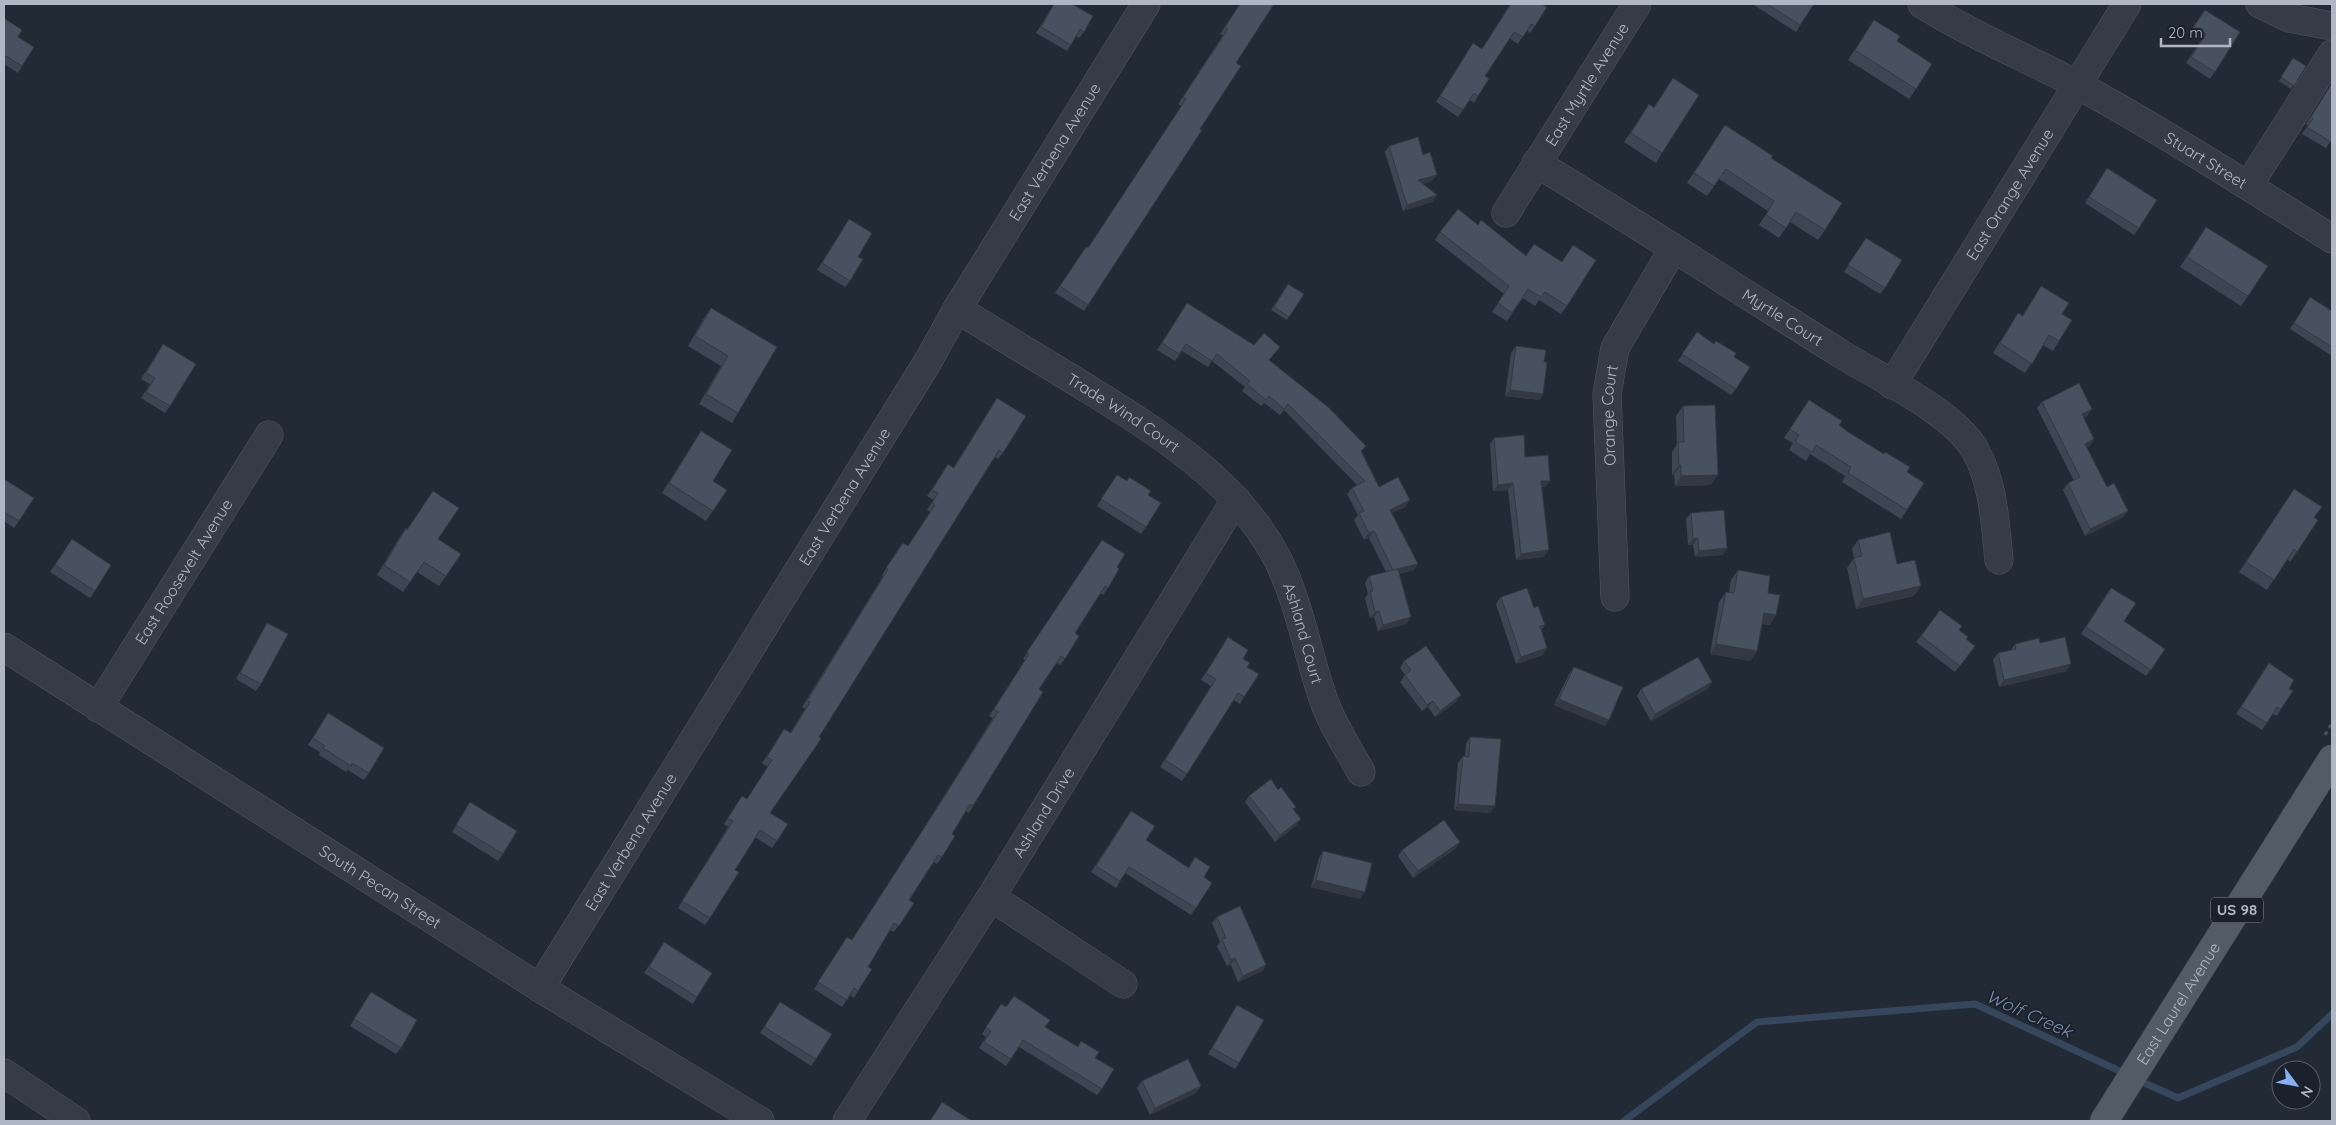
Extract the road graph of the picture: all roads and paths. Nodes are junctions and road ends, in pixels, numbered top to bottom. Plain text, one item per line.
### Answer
1 (1146, 4) edge
2 (1637, 4) edge
3 (1922, 4) edge
4 (2127, 4) edge
5 (2260, 4) edge
6 (2332, 26) edge
7 (2332, 54) edge
8 (2077, 85) junction
9 (1536, 163) junction
10 (2248, 186) junction
11 (1506, 213) dead end
12 (2332, 239) edge
13 (1673, 249) junction
14 (957, 309) junction
15 (1892, 385) junction
16 (269, 435) dead end
17 (1236, 499) junction
18 (1999, 560) dead end
19 (1615, 597) dead end
20 (4, 648) edge
21 (98, 708) junction
22 (2332, 759) edge
23 (1361, 772) dead end
24 (990, 897) junction
25 (1123, 984) dead end
26 (540, 988) junction
27 (4, 1072) edge
28 (76, 1121) edge
29 (760, 1121) edge
30 (847, 1121) edge
31 (2104, 1121) edge

1 - 14 street, East Verbena Avenue
2 - 9 street, East Myrtle Avenue
3 - 8 street, Stuart Street
4 - 8 street, East Orange Avenue
5 - 6 street
7 - 10 street
8 - 10 street, Stuart Street
8 - 15 street, East Orange Avenue
9 - 11 street
9 - 13 street, Myrtle Court
10 - 12 street, Stuart Street
13 - 15 street, Myrtle Court
13 - 19 street, Orange Court
14 - 17 street, Trade Wind Court
14 - 26 street, East Verbena Avenue
15 - 18 street, Myrtle Court
16 - 21 street, East Roosevelt Avenue
17 - 23 street, Ashland Court
17 - 24 street, Ashland Drive
20 - 21 street, South Pecan Street
21 - 26 street, South Pecan Street
22 - 31 main road, East Laurel Avenue / US 98
24 - 25 street
24 - 30 street, Ashland Drive
26 - 29 street, South Pecan Street
27 - 28 street

